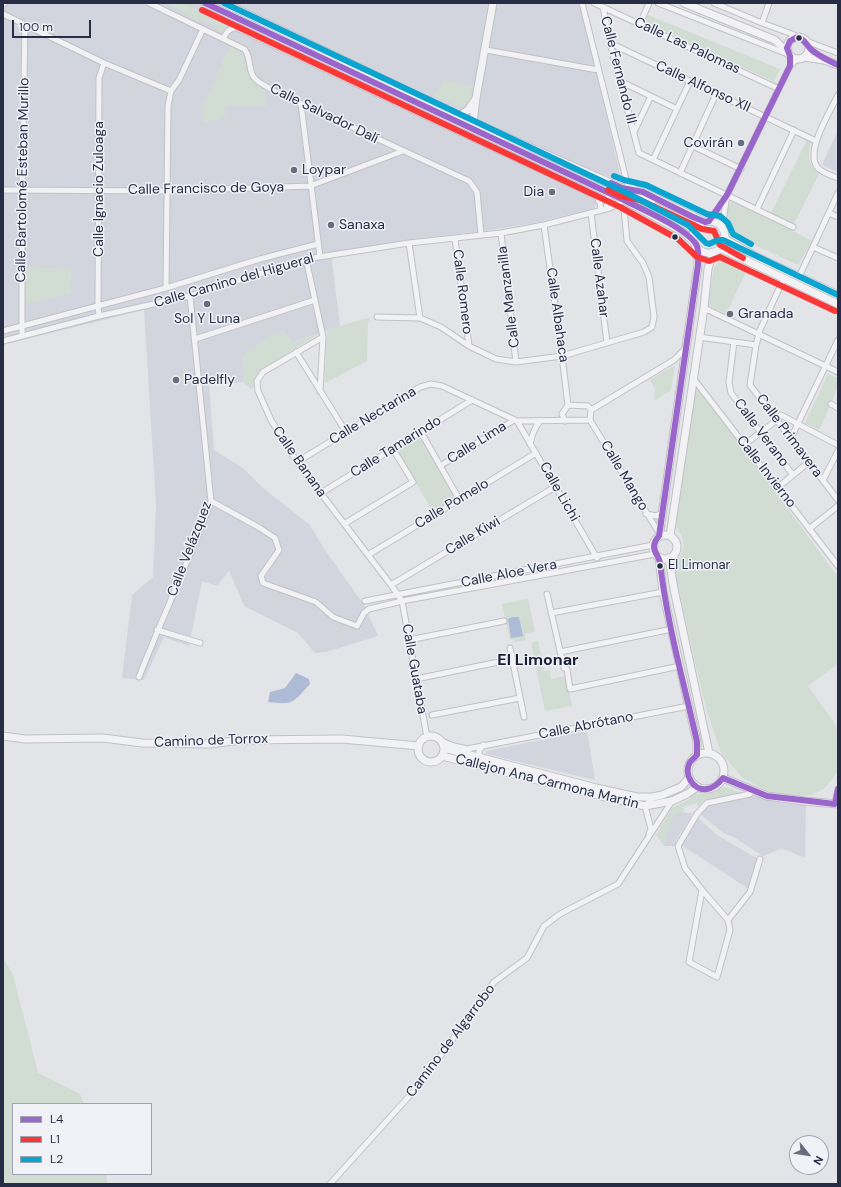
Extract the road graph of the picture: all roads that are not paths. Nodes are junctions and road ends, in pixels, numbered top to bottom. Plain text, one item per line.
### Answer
1 (149, 3) edge
2 (205, 3) edge
3 (225, 3) edge
4 (494, 3) edge
5 (582, 3) edge
6 (594, 3) edge
7 (649, 3) edge
8 (658, 3) edge
9 (684, 3) edge
10 (714, 3) edge
11 (770, 3) edge
12 (603, 7) junction
13 (3, 14) edge
14 (762, 23) junction
15 (640, 24) junction
16 (25, 25) junction
17 (204, 29) junction
18 (223, 38) junction
19 (795, 38) junction
20 (775, 40) junction
21 (806, 40) junction
22 (610, 44) junction
23 (809, 48) junction
24 (486, 50) junction
25 (838, 53) edge
26 (794, 56) junction
27 (824, 60) junction
28 (104, 63) junction
29 (838, 65) edge
30 (598, 70) junction
31 (620, 81) junction
32 (690, 81) junction
33 (779, 89) junction
34 (171, 91) junction
35 (716, 94) junction
36 (838, 95) edge
37 (652, 96) junction
38 (476, 98) junction
39 (301, 104) junction
40 (677, 109) junction
41 (461, 116) junction
42 (766, 117) junction
43 (473, 122) junction
44 (794, 130) junction
45 (634, 132) junction
46 (816, 141) junction
47 (693, 146) junction
48 (403, 151) junction
49 (653, 160) junction
50 (741, 169) junction
51 (680, 173) junction
52 (838, 178) edge
53 (310, 186) junction
54 (3, 190) edge
55 (22, 190) junction
56 (99, 190) junction
57 (636, 190) junction
58 (167, 191) junction
59 (609, 193) junction
60 (838, 193) edge
61 (728, 195) junction
62 (624, 200) junction
63 (666, 203) junction
64 (632, 205) junction
65 (624, 208) junction
66 (606, 209) junction
67 (757, 209) junction
68 (829, 213) junction
69 (591, 214) junction
70 (838, 217) edge
71 (707, 221) junction
72 (544, 225) junction
73 (722, 227) junction
74 (793, 227) dead end
75 (501, 233) junction
76 (481, 234) junction
77 (455, 238) junction
78 (725, 239) junction
79 (409, 243) junction
80 (318, 244) junction
81 (696, 245) junction
82 (813, 247) junction
83 (716, 250) junction
84 (320, 257) junction
85 (838, 258) edge
86 (306, 259) junction
87 (799, 277) junction
88 (784, 278) junction
89 (166, 288) junction
90 (838, 295) edge
91 (190, 296) junction
92 (315, 300) junction
93 (838, 304) edge
94 (98, 306) junction
95 (704, 308) junction
96 (99, 316) junction
97 (377, 317) dead end
98 (420, 318) junction
99 (22, 326) junction
100 (3, 331) edge
101 (760, 335) junction
102 (22, 336) junction
103 (323, 337) junction
104 (699, 337) junction
105 (195, 338) junction
106 (838, 340) edge
107 (3, 342) edge
108 (734, 342) junction
109 (607, 343) junction
110 (756, 345) junction
111 (469, 346) junction
112 (686, 347) junction
113 (296, 352) junction
114 (562, 356) junction
115 (674, 360) junction
116 (516, 362) junction
117 (684, 365) junction
118 (826, 367) junction
119 (838, 372) edge
120 (693, 378) junction
121 (320, 391) junction
122 (472, 400) junction
123 (831, 404) dead end
124 (568, 405) junction
125 (838, 408) edge
126 (591, 410) junction
127 (590, 420) junction
128 (777, 420) junction
129 (515, 421) junction
130 (540, 421) junction
131 (565, 421) junction
132 (799, 424) junction
133 (346, 432) junction
134 (421, 432) junction
135 (760, 433) junction
136 (791, 438) junction
137 (530, 444) junction
138 (744, 445) junction
139 (838, 445) edge
140 (393, 449) junction
141 (838, 451) edge
142 (536, 453) junction
143 (297, 462) junction
144 (809, 462) junction
145 (440, 466) junction
146 (793, 476) junction
147 (823, 480) junction
148 (555, 487) junction
149 (777, 488) junction
150 (321, 494) junction
151 (459, 499) junction
152 (838, 500) edge
153 (211, 502) junction
154 (838, 506) edge
155 (662, 512) junction
156 (646, 514) junction
157 (344, 524) junction
158 (809, 529) junction
159 (659, 535) junction
160 (670, 536) junction
161 (653, 545) junction
162 (368, 555) junction
163 (657, 556) junction
164 (596, 557) junction
165 (670, 558) junction
166 (601, 563) junction
167 (838, 566) edge
168 (391, 585) junction
169 (663, 592) junction
170 (547, 594) dead end
171 (398, 595) junction
172 (365, 601) dead end
173 (402, 601) junction
174 (551, 613) junction
175 (504, 621) dead end
176 (672, 629) junction
177 (157, 630) junction
178 (409, 640) junction
179 (200, 643) dead end
180 (510, 648) dead end
181 (560, 652) junction
182 (513, 659) junction
183 (680, 666) junction
184 (139, 677) dead end
185 (416, 678) junction
186 (520, 698) junction
187 (689, 706) junction
188 (432, 716) dead end
189 (524, 717) dead end
190 (3, 736) edge
191 (427, 737) junction
192 (440, 740) junction
193 (483, 745) junction
194 (419, 746) junction
195 (443, 752) junction
196 (709, 753) junction
197 (697, 755) junction
198 (480, 758) junction
199 (689, 778) junction
200 (723, 778) junction
201 (697, 787) junction
202 (838, 789) edge
203 (752, 790) junction
204 (653, 797) junction
205 (672, 801) junction
206 (836, 804) edge
207 (645, 806) junction
208 (645, 844) junction
209 (760, 859) dead end
210 (702, 890) junction
211 (728, 920) junction
212 (330, 1184) edge

1 - 17 street, Calle Salvador Dalí
2 - 59 street
3 - 41 street
4 - 24 street
5 - 30 street
6 - 12 street, Calle Las Palomas
7 - 15 street
8 - 26 street
9 - 20 street
10 - 14 street
11 - 14 street
12 - 15 street, Calle Las Palomas
12 - 22 street, Calle Fernando III
13 - 16 street
14 - 19 street
15 - 33 street, Calle Las Palomas
16 - 28 street
16 - 55 street, Calle Bartolomé Esteban Murillo
17 - 18 street, Calle Salvador Dalí
17 - 34 street
18 - 39 street, Calle Salvador Dalí
18 - 66 street
19 - 20 street
19 - 21 street
19 - 26 street
20 - 26 street
21 - 23 street
21 - 25 street
22 - 31 street, Calle Fernando III
22 - 32 street, Calle Alfonso XII
23 - 26 street
23 - 27 street
24 - 30 street
24 - 38 street
26 - 27 street
26 - 33 street
27 - 29 street
28 - 34 street
28 - 56 street, Calle Ignacio Zuloaga
30 - 57 street
31 - 37 street
31 - 45 street, Calle Fernando III
32 - 35 street, Calle Alfonso XII
32 - 40 street
33 - 42 street
34 - 58 street
35 - 42 street, Calle Alfonso XII
35 - 47 street
36 - 46 street
37 - 40 street
37 - 45 street, Calle Fernando III
38 - 41 street
38 - 43 street
39 - 48 street, Calle Salvador Dalí
39 - 53 street
40 - 49 street
41 - 43 street
42 - 44 street, Calle Alfonso XII
42 - 50 street
43 - 57 street
44 - 46 street, Calle Alfonso XII
44 - 67 street
45 - 49 street, Calle Fernando III
46 - 52 street
47 - 50 street
47 - 51 street
48 - 53 street, Calle Francisco de Goya
48 - 76 street, Calle Salvador Dalí
49 - 51 street
50 - 61 street
51 - 61 street
53 - 58 street, Calle Francisco de Goya
53 - 80 street
54 - 55 street, Calle Francisco de Goya
55 - 56 street, Calle Francisco de Goya
55 - 99 street, Calle Bartolomé Esteban Murillo
56 - 58 street, Calle Francisco de Goya
56 - 94 street, Calle Ignacio Zuloaga
57 - 63 street
58 - 89 street
59 - 62 street
59 - 66 street
60 - 68 street
61 - 67 street
61 - 71 street
61 - 73 street
62 - 63 street, Calle Camino del Higueral
62 - 64 street
62 - 66 street, Calle Camino del Higueral
63 - 71 street
64 - 65 street, Calle Camino del Higueral
64 - 81 street
65 - 66 street, Calle Camino del Higueral
65 - 109 street
66 - 69 street, Calle Camino del Higueral
67 - 74 street
68 - 70 street
68 - 82 street
69 - 72 street, Calle Camino del Higueral
69 - 109 street, Calle Azahar
71 - 73 street
71 - 81 street
72 - 75 street, Calle Camino del Higueral
72 - 114 street, Calle Albahaca
73 - 78 street
75 - 76 street, Calle Camino del Higueral
75 - 116 street, Calle Manzanilla
76 - 77 street, Calle Camino del Higueral
77 - 79 street, Calle Camino del Higueral
77 - 111 street, Calle Romero
78 - 83 street
78 - 87 street
79 - 84 street, Calle Camino del Higueral
79 - 98 street
80 - 84 street
80 - 89 street, Calle Camino del Higueral
81 - 83 street
81 - 112 street
82 - 85 street
82 - 87 street
83 - 88 street
83 - 95 street
84 - 86 street, Calle Camino del Higueral
86 - 91 street, Calle Camino del Higueral
86 - 92 street
87 - 90 street
88 - 93 street
88 - 101 street, Calle Primavera
89 - 94 street, Calle Camino del Higueral
91 - 96 street, Calle Camino del Higueral
91 - 105 street, Calle Velázquez
92 - 103 street
92 - 105 street
94 - 96 street, Calle Ignacio Zuloaga
94 - 99 street, Calle Camino del Higueral
95 - 101 street
95 - 104 street
96 - 102 street, Calle Camino del Higueral
97 - 98 street
98 - 111 street
99 - 100 street, Calle Camino del Higueral
99 - 102 street, Calle Bartolomé Esteban Murillo
101 - 110 street, Calle Primavera
101 - 118 street
102 - 107 street, Calle Camino del Higueral
103 - 113 street, Calle Banana
103 - 121 street
104 - 108 street
104 - 120 street
105 - 153 street, Calle Velázquez
106 - 118 street
108 - 110 street
108 - 135 street, Calle Verano
109 - 114 street
110 - 128 street, Calle Primavera
111 - 116 street
112 - 115 street
112 - 117 street
113 - 121 street
113 - 143 street, Calle Banana
114 - 116 street
114 - 124 street, Calle Albahaca
115 - 117 street
115 - 126 street
117 - 155 street
118 - 119 street
118 - 132 street
120 - 138 street, Calle Invierno
120 - 160 street
121 - 133 street
122 - 129 street, Calle Nectarina
122 - 133 street, Calle Nectarina
122 - 134 street, Calle Tamarindo
123 - 125 street
124 - 126 street
124 - 131 street, Calle Albahaca
126 - 127 street
127 - 131 street, Calle Nectarina
127 - 156 street, Calle Mango
128 - 132 street
128 - 135 street
128 - 136 street, Calle Primavera
129 - 130 street, Calle Nectarina
129 - 137 street, Calle Lichi
129 - 145 street, Calle Lima
130 - 131 street, Calle Nectarina
130 - 137 street
132 - 136 street
132 - 139 street
133 - 143 street, Calle Nectarina
134 - 140 street, Calle Tamarindo
134 - 145 street
135 - 138 street
135 - 146 street, Calle Verano
136 - 144 street, Calle Primavera
137 - 142 street, Calle Lichi
138 - 149 street, Calle Invierno
140 - 150 street, Calle Tamarindo
140 - 157 street
141 - 147 street
142 - 148 street, Calle Lichi
142 - 151 street, Calle Pomelo
143 - 150 street, Calle Banana
144 - 146 street
144 - 147 street, Calle Primavera
145 - 151 street
146 - 149 street
147 - 152 street, Calle Primavera
148 - 164 street, Calle Lichi
148 - 168 street, Calle Kiwi
149 - 158 street, Calle Invierno
150 - 157 street, Calle Banana
151 - 162 street, Calle Pomelo
153 - 173 street, Calle Aloe Vera
153 - 177 street, Calle Velázquez
154 - 158 street
155 - 156 street
155 - 159 street
156 - 159 street, Calle Mango
157 - 162 street, Calle Banana
158 - 167 street, Calle Invierno
159 - 160 street
159 - 161 street
160 - 165 street
161 - 163 street
161 - 164 street, Calle Aloe Vera
162 - 168 street, Calle Banana
163 - 165 street
163 - 166 street, Calle Aloe Vera
163 - 169 street
164 - 166 street, Calle Lichi
164 - 171 street, Calle Aloe Vera
165 - 196 street
166 - 173 street, Calle Aloe Vera
168 - 171 street, Calle Banana
169 - 174 street
169 - 176 street
170 - 174 street
171 - 172 street, Calle Aloe Vera
171 - 173 street, Calle Banana
173 - 178 street, Calle Guataba
174 - 181 street
175 - 178 street
176 - 181 street
176 - 183 street
177 - 179 street
177 - 184 street, Calle Velázquez
178 - 185 street, Calle Guataba
180 - 182 street
181 - 183 street
182 - 185 street
182 - 186 street
183 - 187 street
185 - 191 street, Calle Guataba
186 - 188 street
186 - 189 street
187 - 193 street, Calle Abrótano
187 - 197 street
190 - 194 street, Camino de Torrox
191 - 192 street
191 - 194 street
192 - 193 street, Calle Abrótano
192 - 195 street
193 - 198 street
194 - 195 street
195 - 198 street, Callejon Ana Carmona Martin
195 - 207 street, Callejon Ana Carmona Martin
196 - 197 street
196 - 200 street
197 - 199 street
198 - 204 street, Callejon Ana Carmona Martin
199 - 201 street
199 - 204 street, Callejon Ana Carmona Martin
200 - 201 street
200 - 203 street
201 - 205 street, Callejon Ana Carmona Martin
202 - 206 street
203 - 206 street
203 - 210 street
204 - 207 street
205 - 207 street, Callejon Ana Carmona Martin
205 - 208 street, Camino de Algarrobo
207 - 208 street, Camino de Algarrobo
208 - 212 street, Camino de Algarrobo
209 - 211 street
210 - 211 street
210 - 211 street

